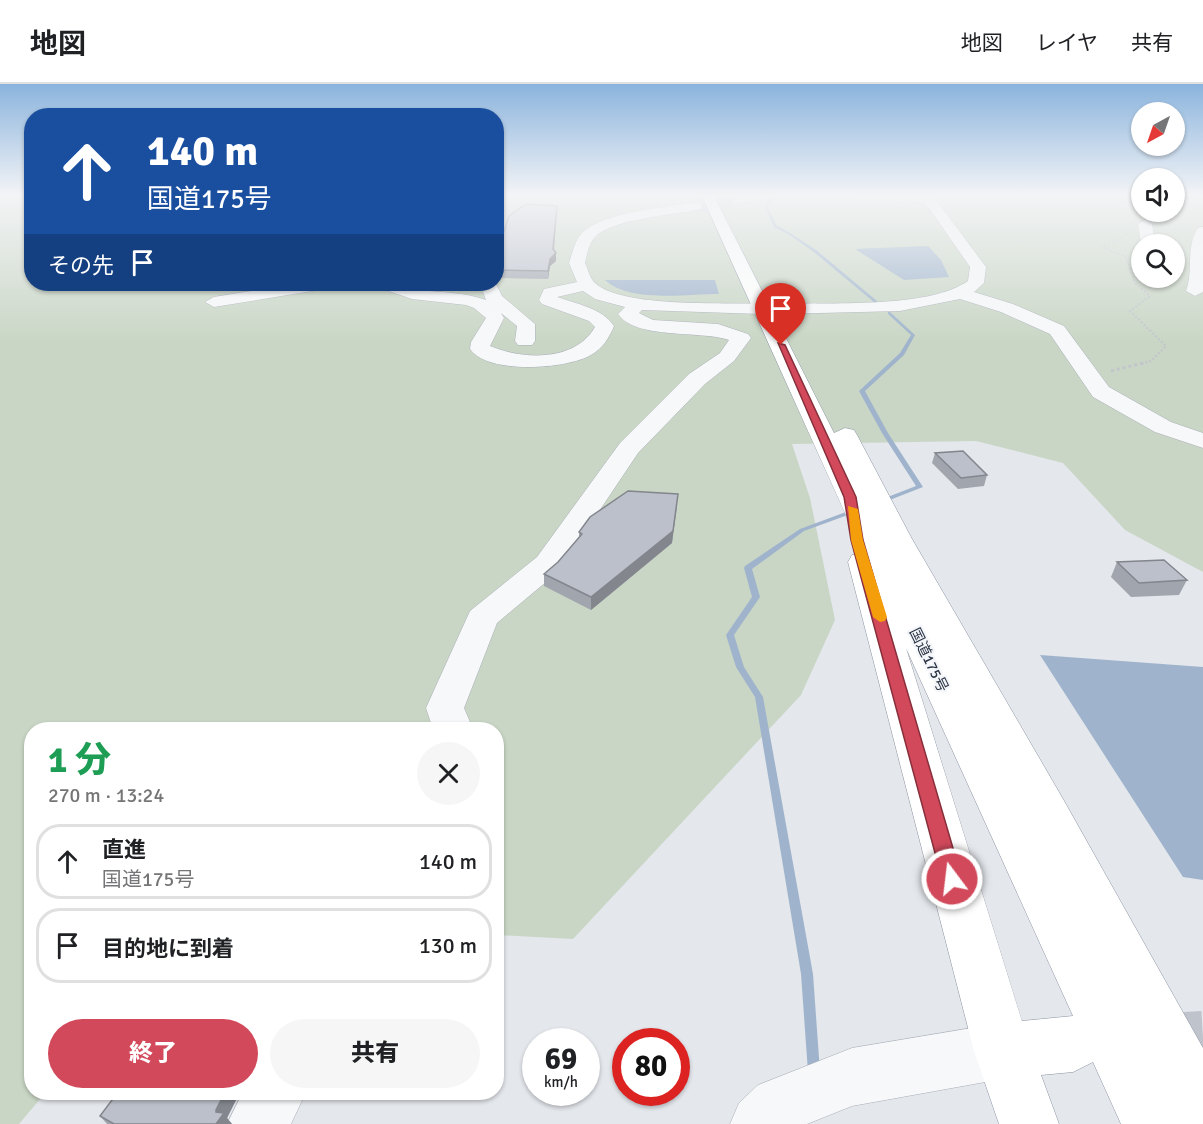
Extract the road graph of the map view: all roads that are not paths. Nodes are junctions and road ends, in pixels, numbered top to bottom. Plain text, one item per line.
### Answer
1 (583, 245) edge
2 (738, 245) edge
3 (962, 245) edge
4 (1197, 245) edge
5 (586, 285) junction
6 (1197, 285) edge
7 (281, 291) edge
8 (404, 291) edge
9 (456, 291) edge
10 (490, 291) edge
11 (961, 294) junction
12 (214, 302) dead end
13 (638, 304) junction
14 (770, 309) junction
15 (525, 341) dead end
16 (1203, 441) edge
17 (850, 497) junction
18 (450, 722) edge
19 (1073, 1044) dead end
20 (1002, 1051) junction
21 (272, 1100) edge
22 (1203, 1105) edge
23 (257, 1124) edge
24 (760, 1124) edge
25 (1029, 1124) edge
26 (1152, 1124) edge

1 - 5 street
2 - 14 highway, 国道175号
3 - 11 street
4 - 6 street
5 - 9 street
5 - 13 street
7 - 12 street
8 - 9 street
10 - 15 street
11 - 14 street
11 - 16 street
13 - 14 street
13 - 18 street
14 - 17 highway, 国道175号
14 - 22 highway, 国道175号
17 - 20 highway
17 - 26 highway, 国道175号
19 - 20 highway
20 - 24 street
20 - 25 highway
21 - 23 street

